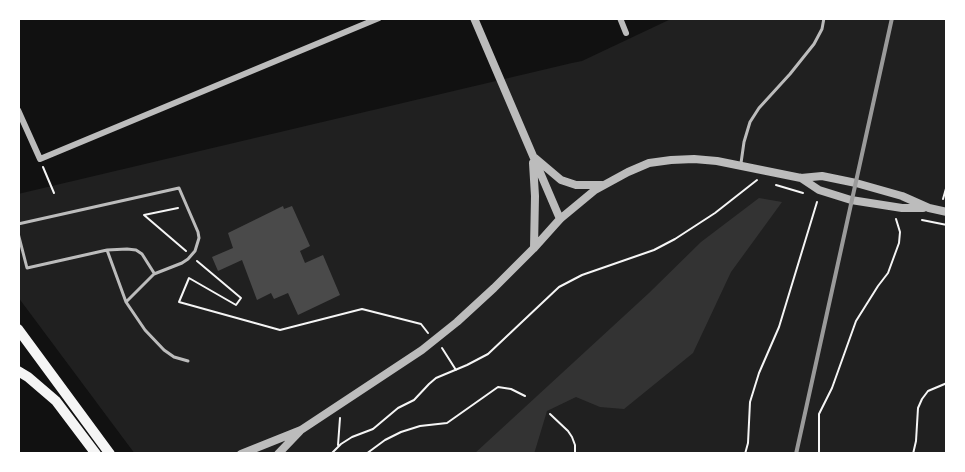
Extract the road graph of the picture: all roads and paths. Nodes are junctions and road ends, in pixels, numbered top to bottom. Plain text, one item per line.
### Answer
1 (379, 18) edge
2 (474, 18) edge
3 (620, 18) edge
4 (824, 18) edge
5 (626, 33) dead end
6 (18, 110) edge
7 (532, 155) junction
8 (40, 159) junction
9 (740, 166) junction
10 (801, 178) junction
11 (757, 179) dead end
12 (603, 185) junction
13 (947, 185) edge
14 (54, 193) dead end
15 (818, 197) dead end
16 (947, 202) edge
17 (187, 206) junction
18 (929, 208) junction
19 (947, 212) edge
20 (894, 213) dead end
21 (560, 219) junction
22 (18, 224) edge
23 (18, 233) edge
24 (534, 248) junction
25 (107, 250) junction
26 (192, 256) junction
27 (154, 274) junction
28 (126, 302) junction
29 (18, 329) edge
30 (432, 330) dead end
31 (443, 350) dead end
32 (188, 361) dead end
33 (456, 370) junction
34 (18, 371) edge
35 (947, 383) edge
36 (525, 396) dead end
37 (341, 403) junction
38 (550, 414) dead end
39 (301, 430) junction
40 (338, 446) junction
41 (96, 454) edge
42 (110, 454) edge
43 (241, 454) edge
44 (278, 454) edge
45 (331, 454) edge
46 (366, 454) edge
47 (575, 454) edge
48 (745, 454) edge
49 (819, 454) edge
50 (913, 454) edge

1 - 8 street
2 - 7 street
3 - 5 street
4 - 9 lane
6 - 8 street
7 - 12 street
7 - 21 street
7 - 24 street
8 - 14 path
9 - 10 street
9 - 12 street
10 - 18 street
10 - 18 street
11 - 33 path
12 - 21 street
13 - 16 path
15 - 48 path
17 - 22 lane
17 - 26 lane
17 - 26 path
18 - 19 street
20 - 49 path
21 - 24 street
23 - 25 lane
24 - 37 street
25 - 27 lane
25 - 28 lane
26 - 27 lane
26 - 30 path
27 - 28 lane
28 - 32 lane
29 - 42 highway
31 - 33 path
33 - 40 path
34 - 41 highway
35 - 50 path
36 - 46 path
37 - 39 street
37 - 40 path
38 - 47 path
39 - 43 street
39 - 44 street
40 - 45 path

